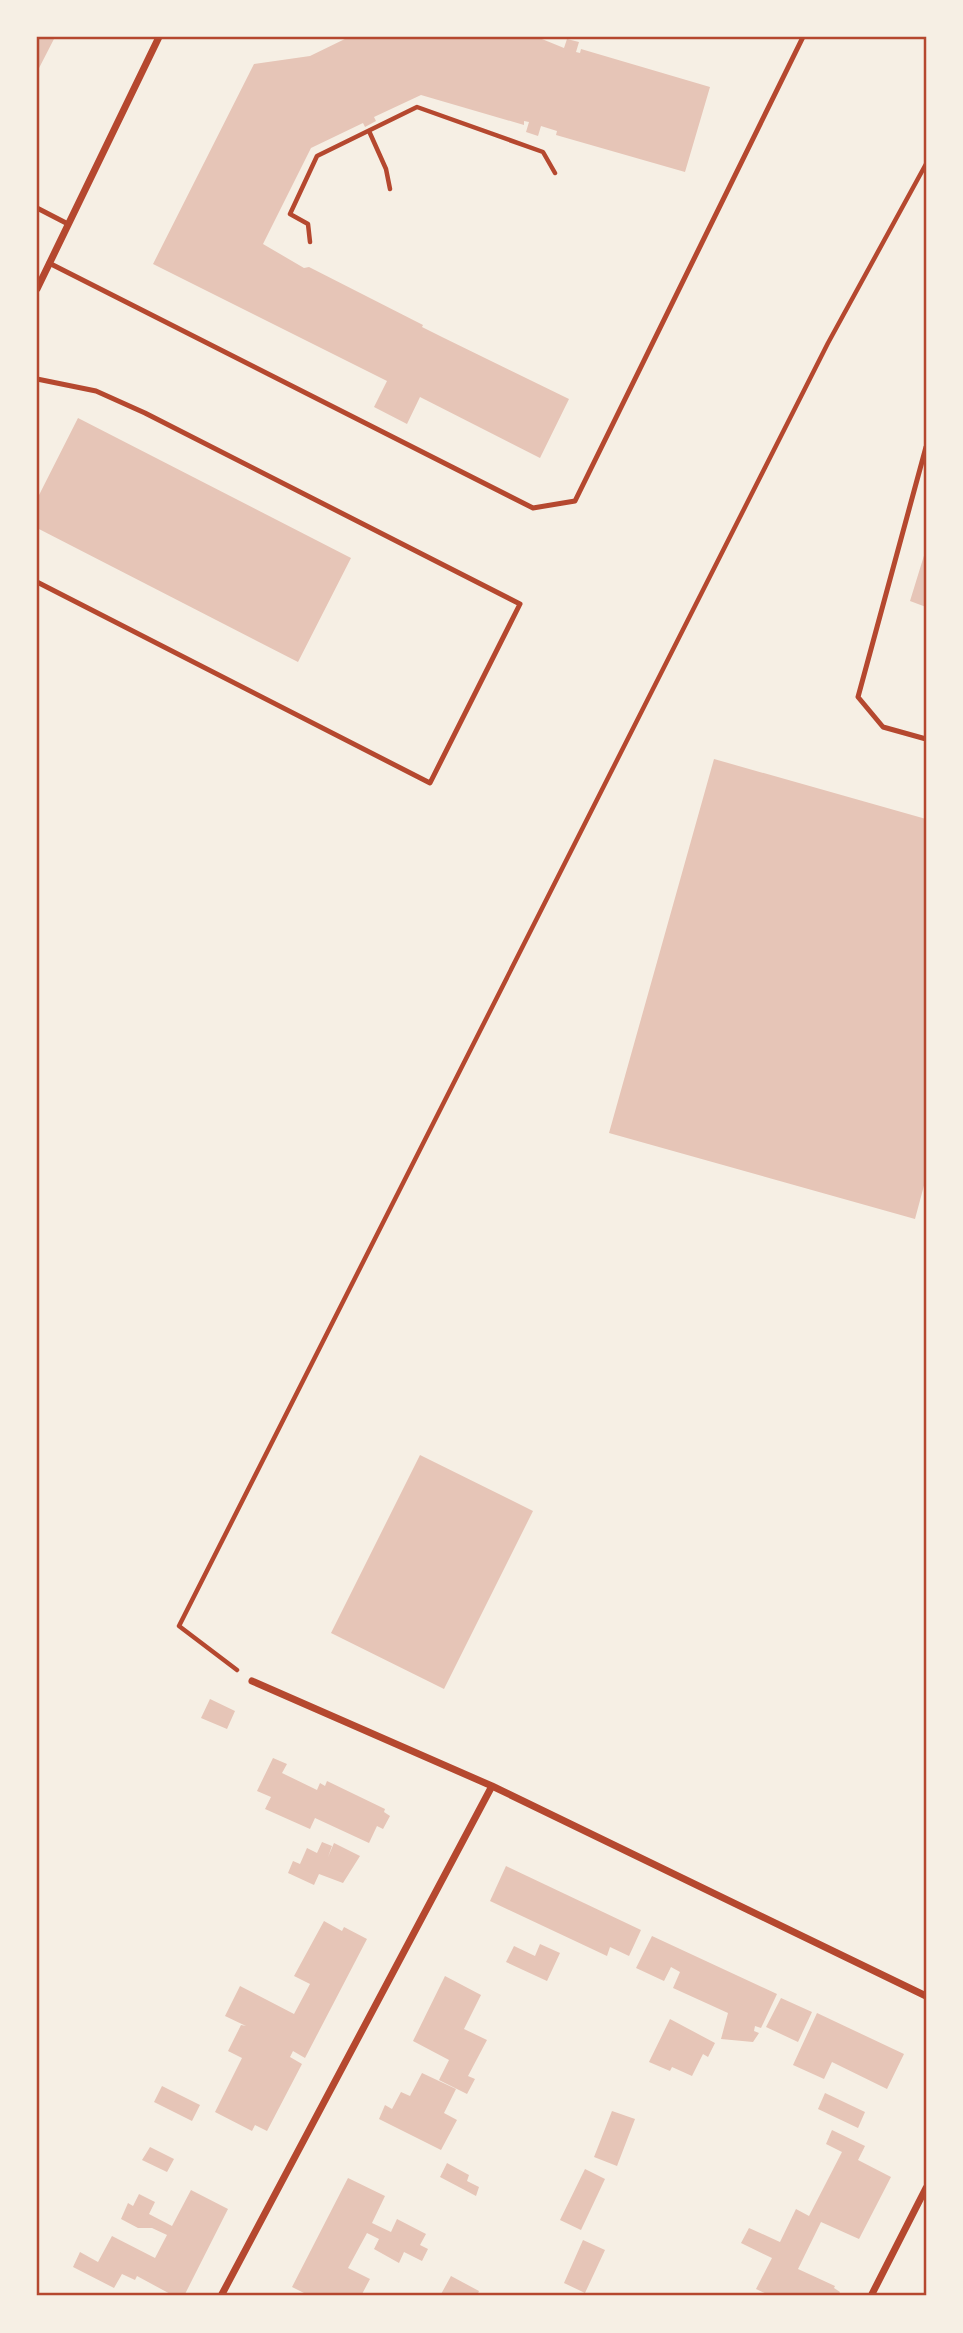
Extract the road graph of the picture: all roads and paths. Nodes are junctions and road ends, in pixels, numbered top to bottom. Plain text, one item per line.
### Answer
1 (159, 37) edge
2 (803, 37) edge
3 (369, 131) junction
4 (926, 164) edge
5 (555, 173) dead end
6 (390, 189) dead end
7 (37, 208) edge
8 (68, 224) junction
9 (310, 242) dead end
10 (49, 263) junction
11 (37, 289) edge
12 (37, 379) edge
13 (926, 447) edge
14 (37, 582) edge
15 (926, 739) edge
16 (252, 1681) joint
17 (492, 1786) junction
18 (926, 1996) edge
19 (926, 2188) edge
20 (221, 2296) edge
21 (871, 2296) edge

1 - 8 street
2 - 10 lane
3 - 5 path
3 - 6 path
3 - 9 path
4 - 16 path
7 - 8 lane
8 - 10 street
10 - 11 street
12 - 14 lane
13 - 15 lane
16 - 17 street
17 - 18 street
17 - 20 street
19 - 21 street

